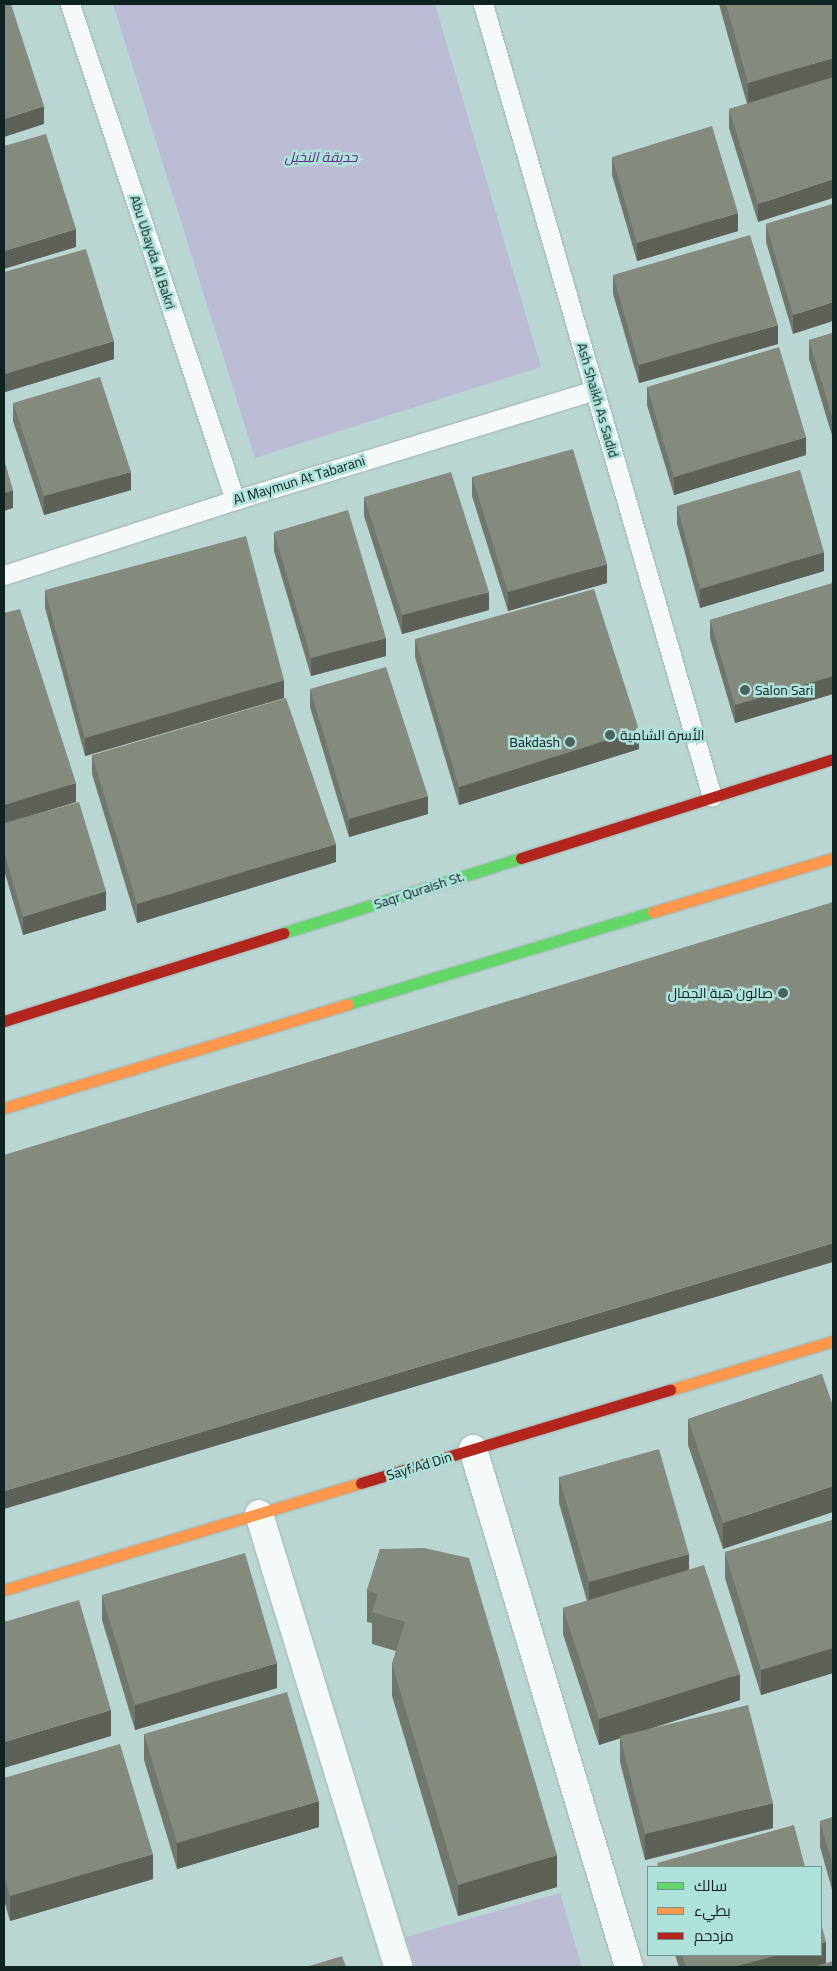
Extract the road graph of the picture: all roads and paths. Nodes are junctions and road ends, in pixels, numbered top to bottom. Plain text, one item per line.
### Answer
1 (70, 4) edge
2 (483, 4) edge
3 (595, 390) junction
4 (235, 500) junction
5 (4, 575) edge
6 (833, 759) edge
7 (712, 797) junction
8 (833, 858) edge
9 (4, 1022) edge
10 (4, 1108) edge
11 (833, 1341) edge
12 (473, 1449) junction
13 (259, 1514) junction
14 (4, 1590) edge
15 (398, 1967) edge
16 (629, 1967) edge

1 - 4 lane, Abu Ubayda Al Bakri
2 - 3 lane, Ash Shaikh As Sadid
3 - 4 lane, Al Maymun At Tabarani
3 - 7 lane, Ash Shaikh As Sadid
4 - 5 lane, Al Maymun At Tabarani
6 - 7 street, Saqr Quraish St.
7 - 9 street, Saqr Quraish St.
8 - 10 street
11 - 12 street, Sayf Ad Din
12 - 13 street, Sayf Ad Din
12 - 16 street
13 - 14 street, Sayf Ad Din
13 - 15 street

